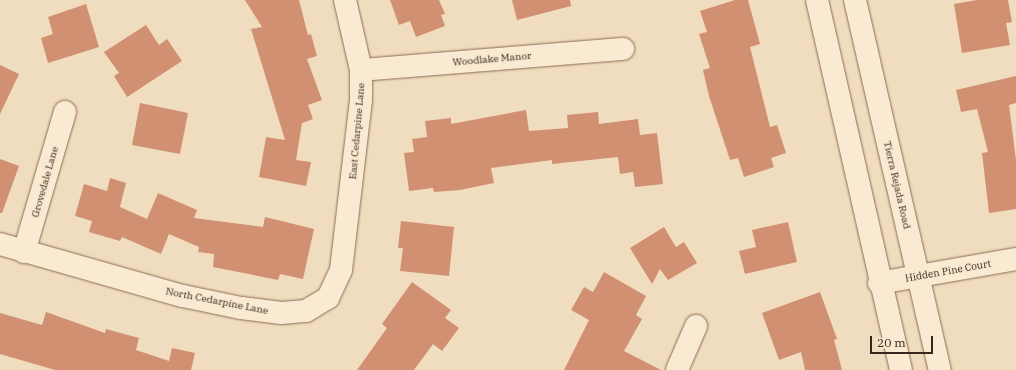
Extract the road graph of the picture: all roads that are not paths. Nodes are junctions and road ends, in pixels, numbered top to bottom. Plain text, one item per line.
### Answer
1 (345, 0) edge
2 (817, 0) edge
3 (855, 0) edge
4 (623, 48) dead end
5 (361, 70) junction
6 (65, 112) dead end
7 (351, 192) joint
8 (0, 244) edge
9 (24, 252) junction
10 (1016, 259) edge
11 (918, 277) junction
12 (879, 283) junction
13 (696, 326) dead end
14 (676, 370) edge
15 (901, 370) edge
16 (940, 370) edge

1 - 5 street, East Cedarpine Lane
2 - 12 street
3 - 11 street, Tierra Rejada Road
4 - 5 street, Woodlake Manor
5 - 7 street, East Cedarpine Lane
6 - 9 street, Grovedale Lane
7 - 9 street, North Cedarpine Lane
8 - 9 street, North Cedarpine Lane
10 - 11 street, Hidden Pine Court
11 - 12 street, Hidden Pine Court
11 - 16 street, Tierra Rejada Road
12 - 15 street
13 - 14 street

